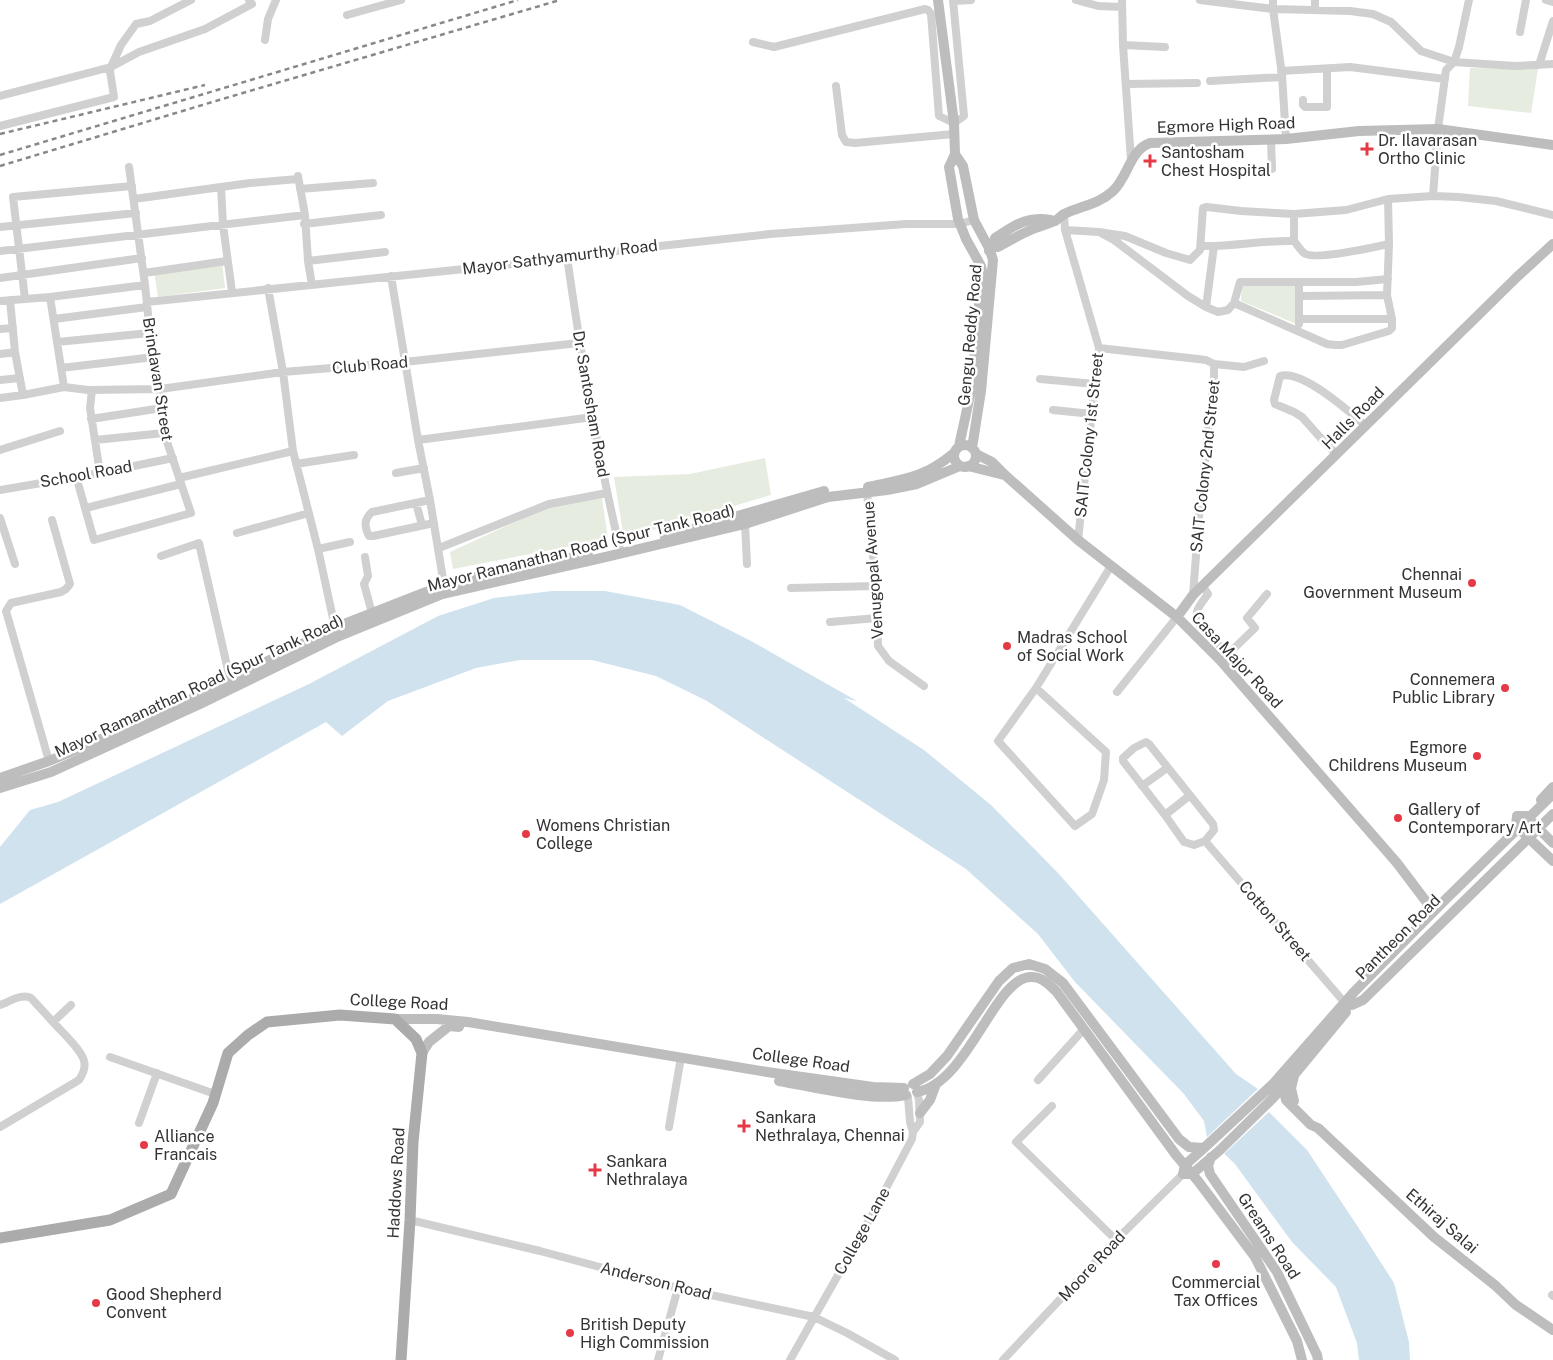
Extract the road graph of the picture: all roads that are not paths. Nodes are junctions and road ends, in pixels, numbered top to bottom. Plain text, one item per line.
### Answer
1 (191, 0) edge
2 (249, 0) edge
3 (276, 0) edge
4 (401, 0) edge
5 (938, 0) edge
6 (954, 0) edge
7 (971, 0) edge
8 (1076, 0) edge
9 (1200, 0) edge
10 (1273, 0) edge
11 (1315, 0) edge
12 (1469, 0) edge
13 (1526, 0) edge
14 (1546, 0) edge
15 (1553, 2) edge
16 (1122, 4) edge
17 (1273, 9) junction
18 (1315, 10) junction
19 (346, 15) dead end
20 (1553, 21) edge
21 (1520, 32) dead end
22 (265, 40) dead end
23 (753, 42) dead end
24 (1123, 45) junction
25 (1164, 46) dead end
26 (1454, 62) junction
27 (1553, 64) edge
28 (1539, 65) junction
29 (110, 67) junction
30 (1327, 68) junction
31 (1282, 74) junction
32 (1445, 79) junction
33 (1210, 81) dead end
34 (1197, 82) dead end
35 (1127, 84) junction
36 (836, 86) dead end
37 (0, 96) edge
38 (1304, 100) dead end
39 (954, 123) junction
40 (0, 126) edge
41 (1438, 129) junction
42 (954, 134) junction
43 (1286, 139) junction
44 (1271, 140) junction
45 (1553, 144) edge
46 (954, 154) junction
47 (1132, 160) junction
48 (129, 167) dead end
49 (1272, 169) dead end
50 (373, 183) dead end
51 (132, 186) junction
52 (221, 187) junction
53 (300, 189) junction
54 (1433, 196) junction
55 (134, 199) junction
56 (1388, 199) junction
57 (136, 213) junction
58 (1064, 214) junction
59 (1294, 214) junction
60 (305, 215) junction
61 (381, 215) dead end
62 (1553, 216) edge
63 (974, 220) junction
64 (304, 224) junction
65 (959, 224) junction
66 (16, 225) junction
67 (224, 225) junction
68 (0, 227) edge
69 (1065, 230) junction
70 (1099, 232) junction
71 (139, 234) junction
72 (1294, 241) junction
73 (1389, 244) junction
74 (1553, 244) edge
75 (1201, 246) junction
76 (1214, 246) junction
77 (991, 248) junction
78 (19, 250) junction
79 (0, 251) edge
80 (385, 252) dead end
81 (567, 257) junction
82 (142, 258) junction
83 (227, 261) junction
84 (308, 261) junction
85 (978, 261) junction
86 (144, 273) junction
87 (22, 276) junction
88 (391, 276) junction
89 (0, 278) edge
90 (1388, 279) junction
91 (1299, 282) junction
92 (145, 285) junction
93 (312, 285) junction
94 (268, 288) junction
95 (232, 292) junction
96 (1387, 295) junction
97 (1300, 296) junction
98 (50, 297) junction
99 (25, 299) junction
100 (10, 300) junction
101 (0, 301) edge
102 (1234, 303) junction
103 (147, 304) junction
104 (1206, 307) junction
105 (54, 319) junction
106 (1299, 319) junction
107 (1392, 319) junction
108 (13, 328) junction
109 (0, 329) edge
110 (1300, 331) junction
111 (150, 334) junction
112 (57, 342) junction
113 (580, 343) junction
114 (1099, 348) junction
115 (15, 352) junction
116 (0, 354) edge
117 (154, 357) junction
118 (1264, 360) dead end
119 (404, 362) junction
120 (1214, 364) junction
121 (61, 368) junction
122 (283, 372) junction
123 (20, 378) junction
124 (1040, 379) dead end
125 (0, 380) edge
126 (1095, 384) junction
127 (64, 387) junction
128 (160, 389) junction
129 (92, 390) junction
130 (23, 395) junction
131 (0, 398) edge
132 (162, 408) junction
133 (1053, 410) dead end
134 (1092, 414) junction
135 (593, 417) junction
136 (91, 419) junction
137 (1366, 426) junction
138 (60, 431) dead end
139 (164, 433) junction
140 (95, 440) junction
141 (418, 440) junction
142 (957, 449) junction
143 (0, 450) edge
144 (974, 450) junction
145 (293, 451) junction
146 (354, 454) dead end
147 (1338, 454) junction
148 (173, 458) junction
149 (296, 464) junction
150 (964, 466) junction
151 (424, 468) junction
152 (100, 473) junction
153 (396, 473) dead end
154 (1005, 475) junction
155 (76, 476) junction
156 (180, 481) junction
157 (0, 490) edge
158 (606, 493) junction
159 (867, 493) junction
160 (430, 500) junction
161 (416, 502) junction
162 (86, 508) junction
163 (309, 512) junction
164 (0, 518) edge
165 (52, 520) dead end
166 (434, 523) junction
167 (745, 524) junction
168 (422, 525) junction
169 (237, 532) dead end
170 (1078, 540) junction
171 (350, 542) dead end
172 (439, 548) junction
173 (318, 549) junction
174 (620, 550) junction
175 (161, 556) dead end
176 (365, 557) dead end
177 (15, 564) dead end
178 (747, 564) dead end
179 (1111, 566) junction
180 (876, 586) junction
181 (1204, 586) junction
182 (791, 588) dead end
183 (443, 589) junction
184 (1267, 594) dead end
185 (1192, 596) junction
186 (372, 613) junction
187 (1174, 614) junction
188 (877, 618) junction
189 (830, 622) dead end
190 (1189, 629) junction
191 (337, 632) junction
192 (1225, 657) junction
193 (230, 679) junction
194 (924, 686) dead end
195 (1036, 688) junction
196 (1117, 692) dead end
197 (49, 761) junction
198 (1166, 768) junction
199 (0, 778) edge
200 (1142, 786) junction
201 (1553, 787) edge
202 (0, 788) edge
203 (1553, 794) edge
204 (1189, 796) junction
205 (1553, 803) edge
206 (1553, 814) edge
207 (1165, 815) junction
208 (1519, 819) junction
209 (1539, 828) junction
210 (1528, 838) junction
211 (1204, 841) junction
212 (1553, 843) edge
213 (1486, 854) junction
214 (1553, 861) edge
215 (1499, 867) junction
216 (1431, 908) junction
217 (1351, 1000) junction
218 (0, 1005) edge
219 (71, 1005) dead end
220 (395, 1019) junction
221 (53, 1022) junction
222 (1084, 1029) junction
223 (422, 1053) junction
224 (110, 1057) dead end
225 (680, 1064) junction
226 (156, 1073) junction
227 (1294, 1075) junction
228 (1038, 1080) dead end
229 (936, 1084) junction
230 (1279, 1090) junction
231 (911, 1091) junction
232 (215, 1094) junction
233 (1269, 1095) junction
234 (1294, 1101) junction
235 (1052, 1106) dead end
236 (920, 1113) junction
237 (139, 1123) dead end
238 (668, 1127) dead end
239 (0, 1128) edge
240 (1318, 1128) junction
241 (913, 1132) junction
242 (1208, 1145) junction
243 (1211, 1157) junction
244 (1187, 1171) junction
245 (410, 1220) junction
246 (0, 1238) edge
247 (1116, 1240) junction
248 (678, 1288) junction
249 (814, 1317) junction
250 (1552, 1326) edge
251 (401, 1360) edge
252 (658, 1360) edge
253 (790, 1360) edge
254 (895, 1360) edge
255 (1003, 1360) edge
256 (1302, 1360) edge
257 (1318, 1360) edge

1 - 29 street
2 - 29 street
3 - 22 street
4 - 19 street
5 - 39 main road, Gengu Reddy Road
6 - 7 street
6 - 39 street
8 - 16 street
9 - 17 street
10 - 17 street
11 - 18 street
12 - 26 street
13 - 21 street
14 - 15 street
16 - 24 street
17 - 18 street
17 - 31 street
18 - 26 street
20 - 28 street
23 - 39 street
24 - 25 street
24 - 35 street
26 - 28 street
26 - 32 street
27 - 28 street
29 - 37 street
29 - 40 street
30 - 31 street
30 - 32 street
30 - 38 street
31 - 33 street
31 - 43 street
32 - 41 street
34 - 35 street
35 - 47 street
36 - 42 street
39 - 42 main road, Gengu Reddy Road
41 - 43 main road, Egmore High Road
41 - 45 main road, Egmore High Road
41 - 54 street
42 - 46 main road, Gengu Reddy Road
43 - 44 main road, Egmore High Road
44 - 47 main road, Egmore High Road
44 - 49 street
46 - 63 main road
46 - 65 main road, Gengu Reddy Road
47 - 58 main road, Egmore High Road
48 - 51 street, Brindavan Street
50 - 53 street
51 - 55 street, Brindavan Street
51 - 66 street
52 - 53 street
52 - 55 street
52 - 67 street
53 - 60 street
54 - 56 street
54 - 62 street
55 - 57 street, Brindavan Street
56 - 59 street
56 - 73 street
57 - 66 street
57 - 71 street, Brindavan Street
58 - 69 street, SAIT Colony 1st Street
58 - 77 main road, Egmore High Road
59 - 72 street
59 - 75 street
60 - 64 street
60 - 67 street
61 - 64 street
63 - 65 street, Mayor Sathyamurthy Road
63 - 77 main road
64 - 84 street
65 - 81 street, Mayor Sathyamurthy Road
65 - 85 main road, Gengu Reddy Road
66 - 68 street
66 - 78 street
67 - 71 street
67 - 83 street
69 - 70 street
69 - 114 street, SAIT Colony 1st Street
70 - 75 street
70 - 104 street
71 - 78 street
71 - 82 street, Brindavan Street
72 - 73 street
72 - 76 street
73 - 90 street
74 - 137 main road, Halls Road
75 - 76 street
76 - 104 street
77 - 85 main road
77 - 144 main road, Gengu Reddy Road
78 - 79 street
78 - 87 street
80 - 84 street
81 - 88 street, Mayor Sathyamurthy Road
81 - 113 street, Dr. Santosham Road
82 - 86 street, Brindavan Street
82 - 87 street
83 - 86 street
83 - 95 street
84 - 93 street
85 - 142 main road
86 - 92 street, Brindavan Street
87 - 89 street
87 - 99 street
88 - 93 street, Mayor Sathyamurthy Road
88 - 119 street
90 - 91 street
90 - 96 street
91 - 97 street
91 - 102 street
92 - 98 street
92 - 103 street, Brindavan Street
93 - 94 street, Mayor Sathyamurthy Road
94 - 95 street, Mayor Sathyamurthy Road
94 - 122 street
95 - 103 street, Mayor Sathyamurthy Road
96 - 97 street
96 - 107 street
97 - 106 street
98 - 99 street
98 - 105 street
99 - 100 street
100 - 101 street
100 - 108 street
102 - 104 street
102 - 110 street
103 - 105 street, Mayor Sathyamurthy Road
103 - 111 street, Brindavan Street
105 - 112 street
106 - 107 street
106 - 110 street
107 - 110 street
108 - 109 street
108 - 115 street
111 - 112 street
111 - 117 street, Brindavan Street
112 - 121 street
113 - 119 street, Club Road
113 - 135 street, Dr. Santosham Road
114 - 120 street, SAIT Colony 2nd Street
114 - 126 street, SAIT Colony 1st Street
115 - 116 street
115 - 123 street
117 - 121 street
117 - 128 street, Brindavan Street
118 - 120 street
119 - 122 street, Club Road
119 - 141 street
120 - 185 street, SAIT Colony 2nd Street
121 - 127 street
122 - 128 street, Club Road
122 - 145 street
123 - 125 street
123 - 130 street
124 - 126 street
126 - 134 street, SAIT Colony 1st Street
127 - 129 street, Club Road
127 - 130 street, Club Road
128 - 129 street, Club Road
128 - 132 street, Brindavan Street
129 - 136 street
130 - 131 street, Club Road
132 - 136 street
132 - 139 street, Brindavan Street
133 - 134 street
134 - 170 street, SAIT Colony 1st Street
135 - 141 street
135 - 158 street, Dr. Santosham Road
136 - 140 street
137 - 147 main road, Halls Road
137 - 147 street
138 - 143 street
139 - 140 street
139 - 148 street, Brindavan Street
140 - 152 street
141 - 151 street
142 - 144 main road
142 - 150 main road
142 - 174 main road, Mayor Ramanathan Road (Spur Tank Road)
144 - 150 main road
144 - 154 main road, Casa Major Road
145 - 149 street
145 - 156 street
146 - 149 street
147 - 181 main road, Halls Road
148 - 152 street, School Road
148 - 156 street, Brindavan Street
149 - 163 street
150 - 154 main road
150 - 159 main road, Mayor Ramanathan Road (Spur Tank Road)
151 - 153 street
151 - 160 street
152 - 155 street, School Road
154 - 170 main road, Casa Major Road
155 - 157 street, School Road
155 - 162 street
156 - 162 street
156 - 162 street, Brindavan Street
158 - 172 street
158 - 174 street, Dr. Santosham Road
159 - 167 main road, Mayor Ramanathan Road (Spur Tank Road)
159 - 180 street, Venugopal Avenue
160 - 161 street
160 - 166 street
161 - 168 street
161 - 168 street
163 - 169 street
163 - 173 street
164 - 177 street
165 - 197 street
166 - 168 street
166 - 172 street
167 - 178 street
167 - 183 main road, Mayor Ramanathan Road (Spur Tank Road)
170 - 179 main road, Casa Major Road
171 - 173 street
172 - 183 street
173 - 191 street
174 - 183 main road, Mayor Ramanathan Road (Spur Tank Road)
175 - 193 street
176 - 186 street
179 - 187 main road, Casa Major Road
179 - 195 street
180 - 182 street
180 - 188 street, Venugopal Avenue
181 - 185 main road, Halls Road
181 - 192 street
183 - 186 main road, Mayor Ramanathan Road (Spur Tank Road)
183 - 191 main road, Mayor Ramanathan Road (Spur Tank Road)
184 - 192 street
185 - 187 main road, Halls Road
185 - 190 main road
186 - 191 main road, Mayor Ramanathan Road (Spur Tank Road)
187 - 190 main road, Casa Major Road
187 - 196 street
188 - 189 street
188 - 194 street, Venugopal Avenue
190 - 192 main road, Casa Major Road
191 - 193 main road, Mayor Ramanathan Road (Spur Tank Road)
191 - 202 main road, Mayor Ramanathan Road (Spur Tank Road)
192 - 216 main road, Casa Major Road
193 - 197 main road, Mayor Ramanathan Road (Spur Tank Road)
195 - 195 street
197 - 199 main road, Mayor Ramanathan Road (Spur Tank Road)
198 - 200 street
198 - 200 street
198 - 204 street
200 - 207 street
201 - 208 main road
203 - 217 main road, bridge
204 - 207 street
204 - 211 street
205 - 217 main road, Pantheon Road
206 - 209 main road
207 - 211 street
208 - 209 main road
208 - 210 main road
208 - 213 main road
209 - 210 main road
209 - 212 main road
210 - 214 main road
210 - 215 main road
211 - 217 street, Cotton Street
213 - 215 main road
213 - 216 main road
215 - 217 main road
216 - 217 main road
217 - 227 main road, Pantheon Road
217 - 230 main road
218 - 221 street
219 - 221 street
220 - 223 main road
220 - 231 main road, College Road
220 - 232 main road, College Road
221 - 239 street
222 - 228 street
222 - 229 main road, College Road
222 - 244 main road, College Road
223 - 225 main road, College Road
223 - 245 main road, Haddows Road
224 - 226 street
225 - 231 main road, College Road
225 - 238 street
226 - 232 street
226 - 237 street
227 - 230 main road, Pantheon Road
227 - 234 main road
229 - 231 main road, College Road
229 - 236 main road
230 - 233 main road, Pantheon Road
230 - 234 main road, Ethiraj Salai
230 - 240 main road, Ethiraj Salai
231 - 236 street
231 - 241 street
231 - 242 main road
232 - 246 main road, College Road
233 - 242 main road
233 - 243 main road
234 - 240 main road, Ethiraj Salai
235 - 247 street
236 - 241 street, College Lane
240 - 250 main road, Ethiraj Salai
241 - 249 street, College Lane
242 - 244 main road
243 - 244 main road
243 - 257 main road, Greams Road
244 - 247 street, Moore Road
244 - 256 main road, Greams Road
245 - 248 street, Anderson Road
245 - 251 main road, Haddows Road
247 - 255 street, Moore Road
248 - 249 street, Anderson Road
248 - 252 street
249 - 253 street, College Lane
249 - 254 street, Anderson Road

